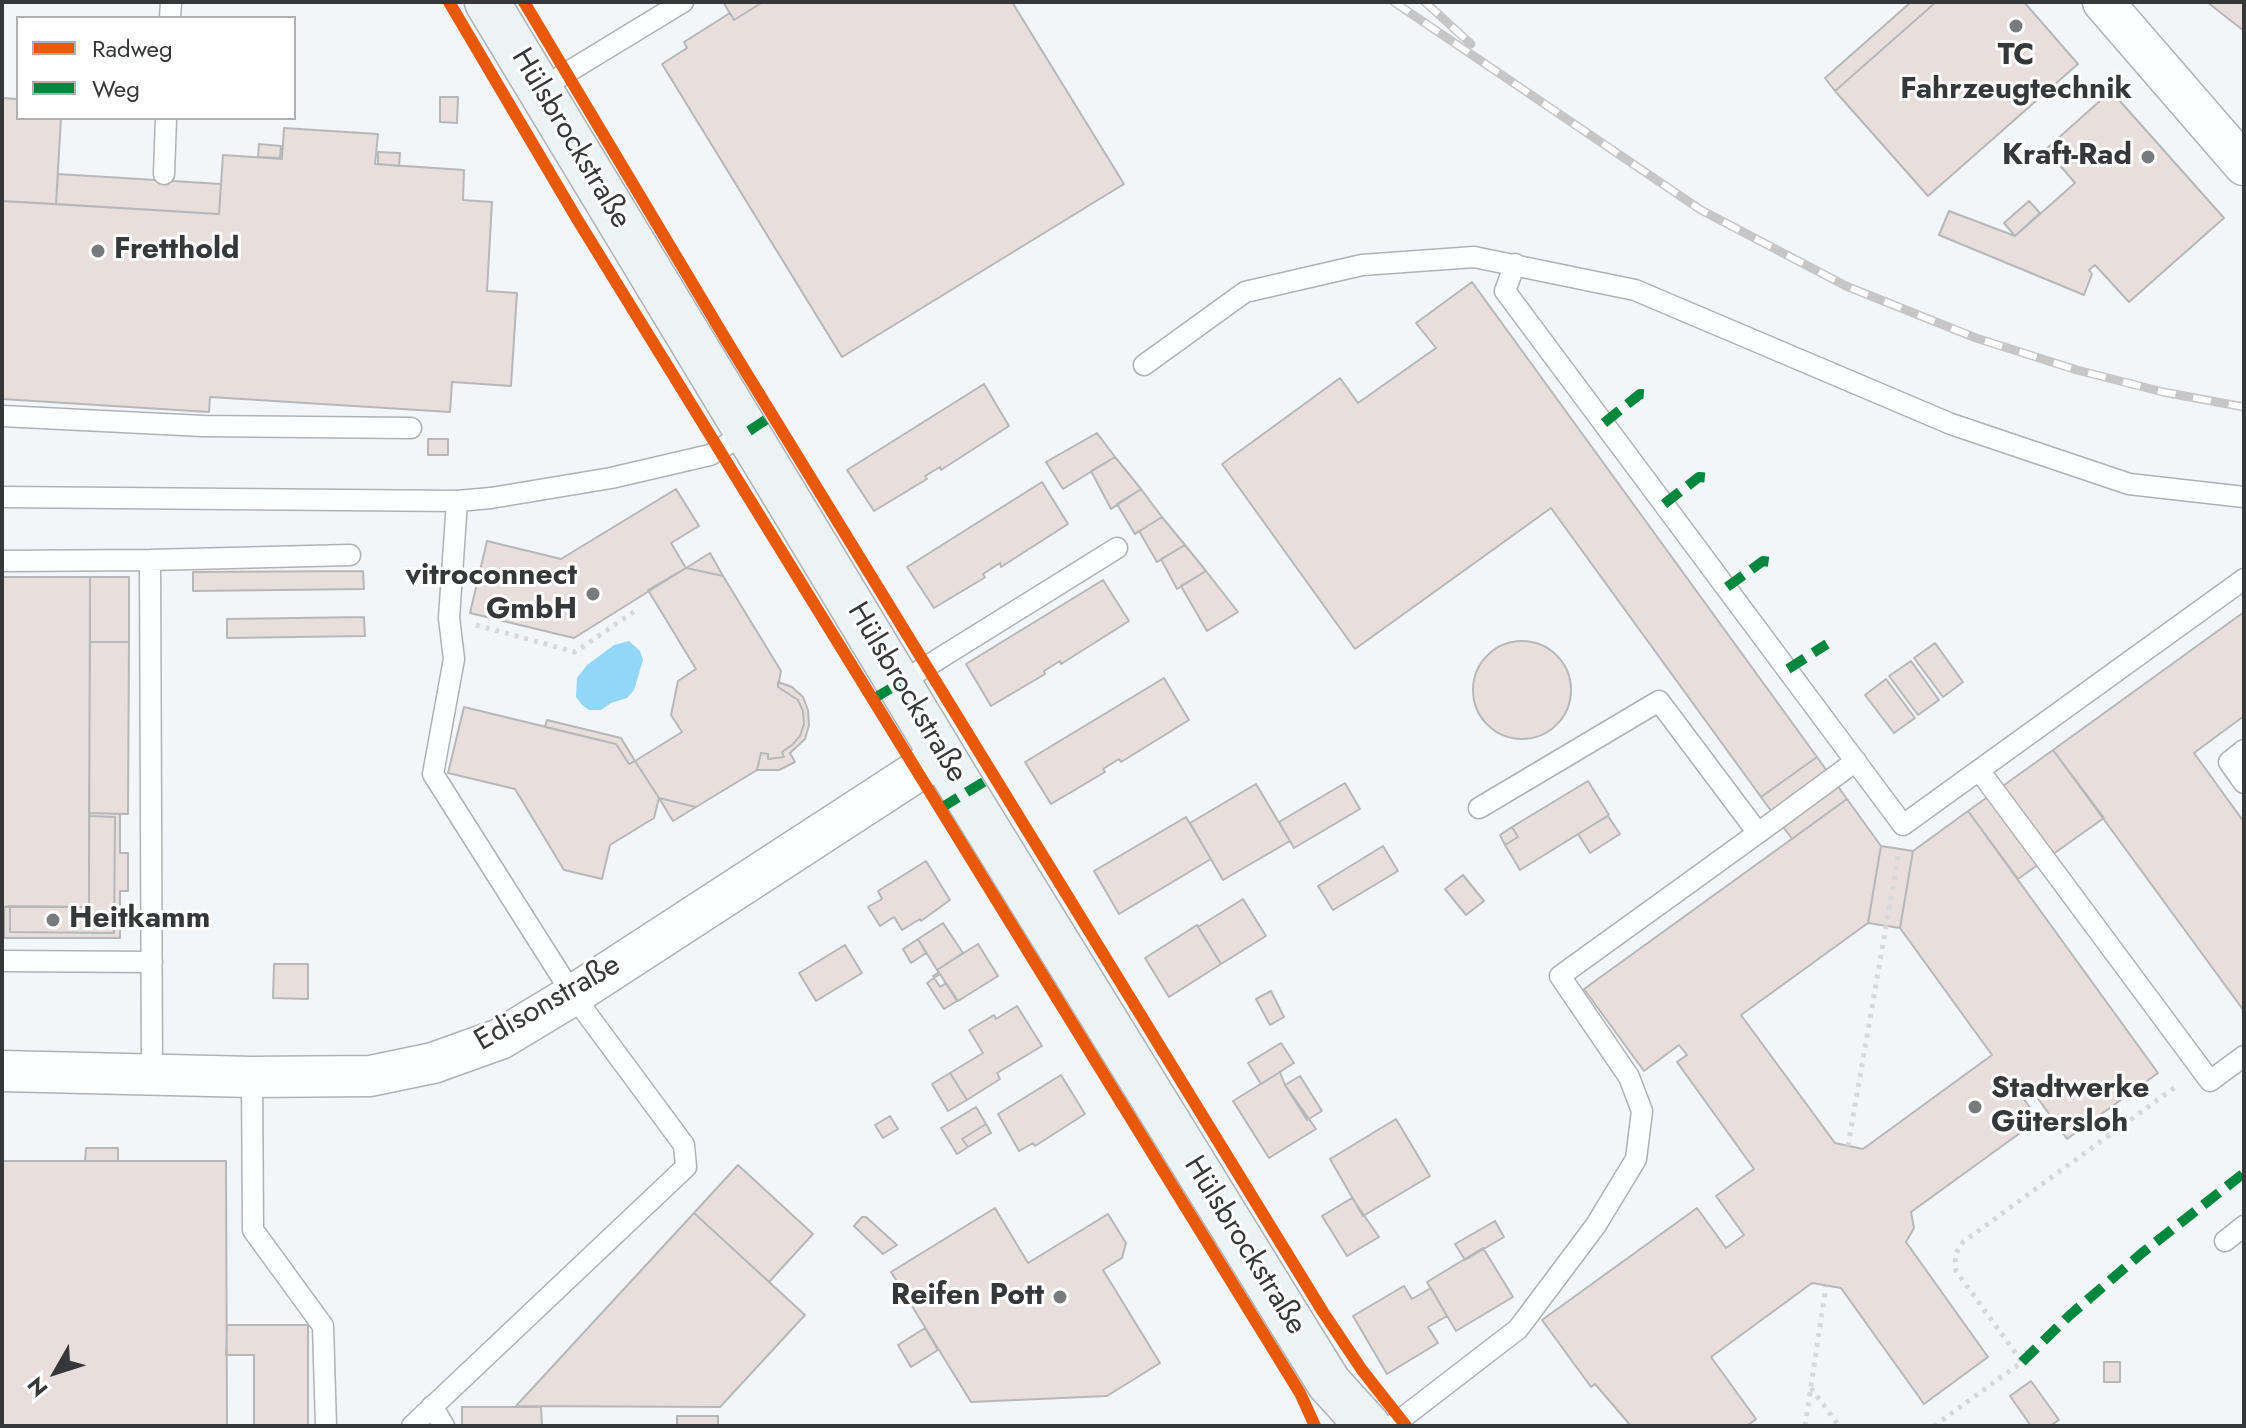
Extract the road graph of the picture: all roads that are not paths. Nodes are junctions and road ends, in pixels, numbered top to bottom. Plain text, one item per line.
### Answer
1 (487, 2) edge
2 (683, 2) edge
3 (2103, 2) edge
4 (540, 89) junction
5 (166, 120) edge
6 (2244, 165) edge
7 (164, 174) dead end
8 (1515, 264) junction
9 (1144, 365) dead end
10 (2, 416) edge
11 (411, 428) dead end
12 (749, 431) junction
13 (2, 497) edge
14 (2244, 497) edge
15 (457, 501) junction
16 (1117, 548) dead end
17 (350, 555) dead end
18 (150, 560) junction
19 (2, 561) edge
20 (2244, 579) edge
21 (900, 683) junction
22 (2244, 750) edge
23 (942, 755) junction
24 (1856, 761) junction
25 (1979, 770) junction
26 (2244, 783) edge
27 (1479, 808) dead end
28 (1758, 833) junction
29 (2, 961) edge
30 (152, 962) junction
31 (573, 995) junction
32 (2244, 1056) edge
33 (2, 1071) edge
34 (152, 1075) junction
35 (252, 1077) junction
36 (2244, 1226) edge
37 (2225, 1241) dead end
38 (1329, 1383) junction
39 (432, 1406) junction
40 (326, 1426) edge
41 (412, 1426) edge
42 (444, 1426) edge
43 (1343, 1426) edge
44 (1368, 1426) edge
45 (1392, 1426) edge

1 - 4 street, Hülsbrockstraße
2 - 4 lane
3 - 6 street
4 - 12 street, Hülsbrockstraße
5 - 7 lane
8 - 9 lane
8 - 14 lane
8 - 24 lane
10 - 11 lane
12 - 15 lane
12 - 21 street, Hülsbrockstraße
13 - 15 lane
15 - 31 lane
16 - 21 lane
17 - 18 lane
18 - 19 lane
18 - 30 lane
20 - 25 lane
21 - 23 street, Hülsbrockstraße
22 - 26 lane
23 - 31 street, Edisonstraße
23 - 38 street, Hülsbrockstraße
24 - 25 lane
24 - 28 lane
25 - 32 lane
27 - 28 lane
28 - 45 lane
29 - 30 lane
30 - 34 lane
31 - 35 street, Edisonstraße
31 - 39 lane
33 - 34 street, Edisonstraße
34 - 35 street, Edisonstraße
35 - 40 lane
36 - 37 lane
38 - 43 street, Hülsbrockstraße
38 - 44 street, Hülsbrockstraße
39 - 41 lane
39 - 42 lane

